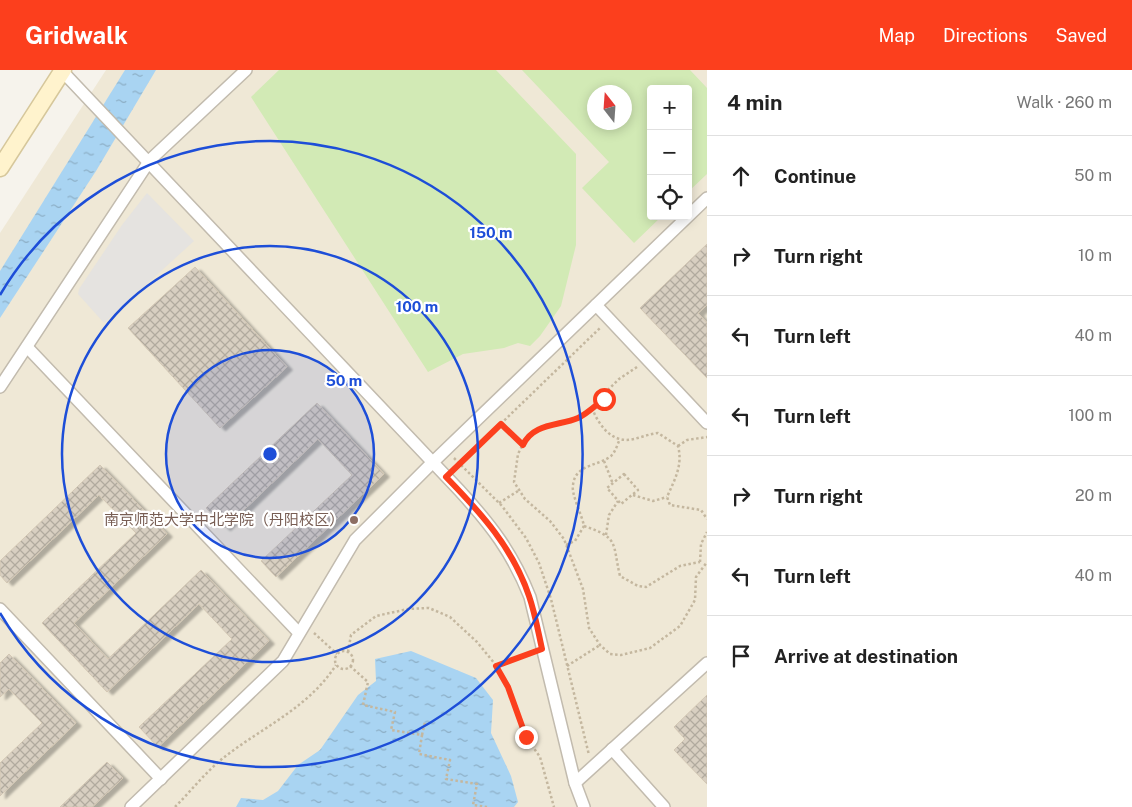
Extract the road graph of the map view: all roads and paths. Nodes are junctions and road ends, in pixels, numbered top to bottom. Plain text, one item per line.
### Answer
1 (246, 70) edge
2 (62, 71) edge
3 (148, 162) junction
4 (0, 168) edge
5 (707, 198) edge
6 (596, 305) junction
7 (609, 319) junction
8 (27, 347) junction
9 (647, 360) junction
10 (0, 387) edge
11 (592, 408) junction
12 (707, 423) edge
13 (501, 424) junction
14 (707, 437) edge
15 (620, 439) junction
16 (523, 445) junction
17 (678, 446) junction
18 (604, 461) junction
19 (432, 463) junction
20 (446, 477) junction
21 (612, 484) junction
22 (518, 491) junction
23 (632, 495) junction
24 (667, 497) junction
25 (618, 501) junction
26 (499, 503) dead end
27 (707, 519) edge
28 (584, 526) junction
29 (707, 532) edge
30 (606, 535) junction
31 (566, 545) junction
32 (700, 562) junction
33 (707, 562) edge
34 (703, 566) junction
35 (707, 570) edge
36 (0, 609) edge
37 (302, 629) junction
38 (600, 645) junction
39 (542, 649) junction
40 (348, 652) junction
41 (337, 654) junction
42 (707, 663) edge
43 (336, 665) junction
44 (350, 666) junction
45 (496, 666) junction
46 (567, 666) dead end
47 (425, 722) dead end
48 (422, 735) junction
49 (612, 749) junction
50 (160, 779) junction
51 (575, 782) junction
52 (131, 807) edge
53 (175, 807) edge
54 (487, 807) edge
55 (554, 807) edge
56 (584, 807) edge
57 (664, 807) edge

1 - 3 street
2 - 3 street
2 - 4 street
3 - 8 street
3 - 19 street
5 - 6 street
6 - 7 street
6 - 19 street
7 - 9 street
7 - 13 path
8 - 10 street
8 - 37 street
9 - 11 path
9 - 12 street
11 - 15 path
11 - 16 path
13 - 16 path
13 - 20 path
14 - 17 path
15 - 17 path
15 - 18 path
16 - 22 path
17 - 24 path
18 - 21 path
18 - 28 path
19 - 20 street
19 - 37 street
20 - 39 street
21 - 23 path
21 - 25 path
22 - 26 path
22 - 31 path
23 - 24 path
23 - 25 path
24 - 27 path
25 - 30 path
28 - 30 path
28 - 31 path
29 - 32 path
30 - 32 path
31 - 38 path
32 - 34 path
33 - 34 path
34 - 35 path
34 - 38 path
36 - 50 street
37 - 41 path
37 - 50 street
38 - 46 path
39 - 45 path
39 - 51 street
40 - 41 path
40 - 44 path
40 - 45 path
41 - 43 path
42 - 49 street
43 - 44 path
43 - 53 path
44 - 48 path
45 - 55 path
47 - 48 path
48 - 54 path
49 - 51 street
49 - 57 street
50 - 52 street
51 - 56 street

